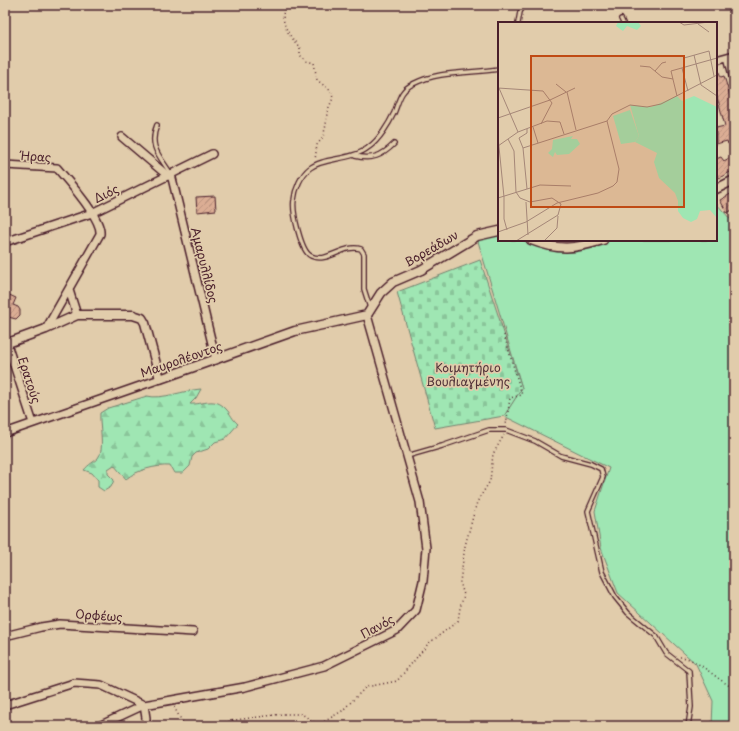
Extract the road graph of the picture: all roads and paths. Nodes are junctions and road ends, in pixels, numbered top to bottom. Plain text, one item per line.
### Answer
1 (285, 5) edge
2 (524, 5) edge
3 (518, 22) edge
4 (731, 56) edge
5 (717, 60) edge
6 (498, 69) edge
7 (734, 79) edge
8 (157, 125) dead end
9 (122, 137) dead end
10 (394, 144) dead end
11 (212, 154) dead end
12 (355, 156) junction
13 (5, 164) edge
14 (315, 166) junction
15 (170, 175) junction
16 (734, 180) edge
17 (717, 188) edge
18 (92, 213) junction
19 (498, 231) edge
20 (533, 241) edge
21 (599, 241) edge
22 (5, 242) edge
23 (69, 290) junction
24 (369, 311) junction
25 (77, 315) junction
26 (46, 329) junction
27 (504, 335) dead end
28 (6, 344) edge
29 (216, 360) junction
30 (160, 379) junction
31 (33, 423) junction
32 (506, 430) junction
33 (5, 433) edge
34 (407, 456) junction
35 (193, 632) dead end
36 (5, 636) edge
37 (673, 659) junction
38 (734, 688) edge
39 (170, 700) junction
40 (5, 705) edge
41 (144, 705) junction
42 (99, 726) edge
43 (145, 726) edge
44 (190, 726) edge
45 (688, 726) edge

1 - 14 path
2 - 3 lane
4 - 5 street
4 - 7 street
6 - 12 lane
8 - 15 lane
9 - 15 street
10 - 12 lane
11 - 15 street, Διός
12 - 14 lane
13 - 18 street, Ήρας
14 - 24 lane
15 - 18 street, Διός
15 - 29 street, Αμαρυλλίδος
16 - 17 street
18 - 22 street, Διός
18 - 23 street, Ήρας
19 - 24 street, Βορεάδων
20 - 21 street
23 - 25 street
23 - 26 street, Ήρας
24 - 29 street, Μαυρολέοντος
24 - 34 street, Πανός
25 - 26 street
25 - 30 street
26 - 28 street
27 - 32 path
28 - 31 street, Ερατούς
29 - 30 street, Μαυρολέοντος
30 - 31 street, Μαυρολέοντος
31 - 33 street, Μαυρολέοντος
32 - 34 lane
32 - 37 lane
34 - 39 street, Πανός
35 - 36 street, Ορφέως
37 - 38 path
37 - 45 lane
39 - 41 street, Πανός
39 - 44 path
40 - 41 street
41 - 42 street, Πανός
41 - 43 street

